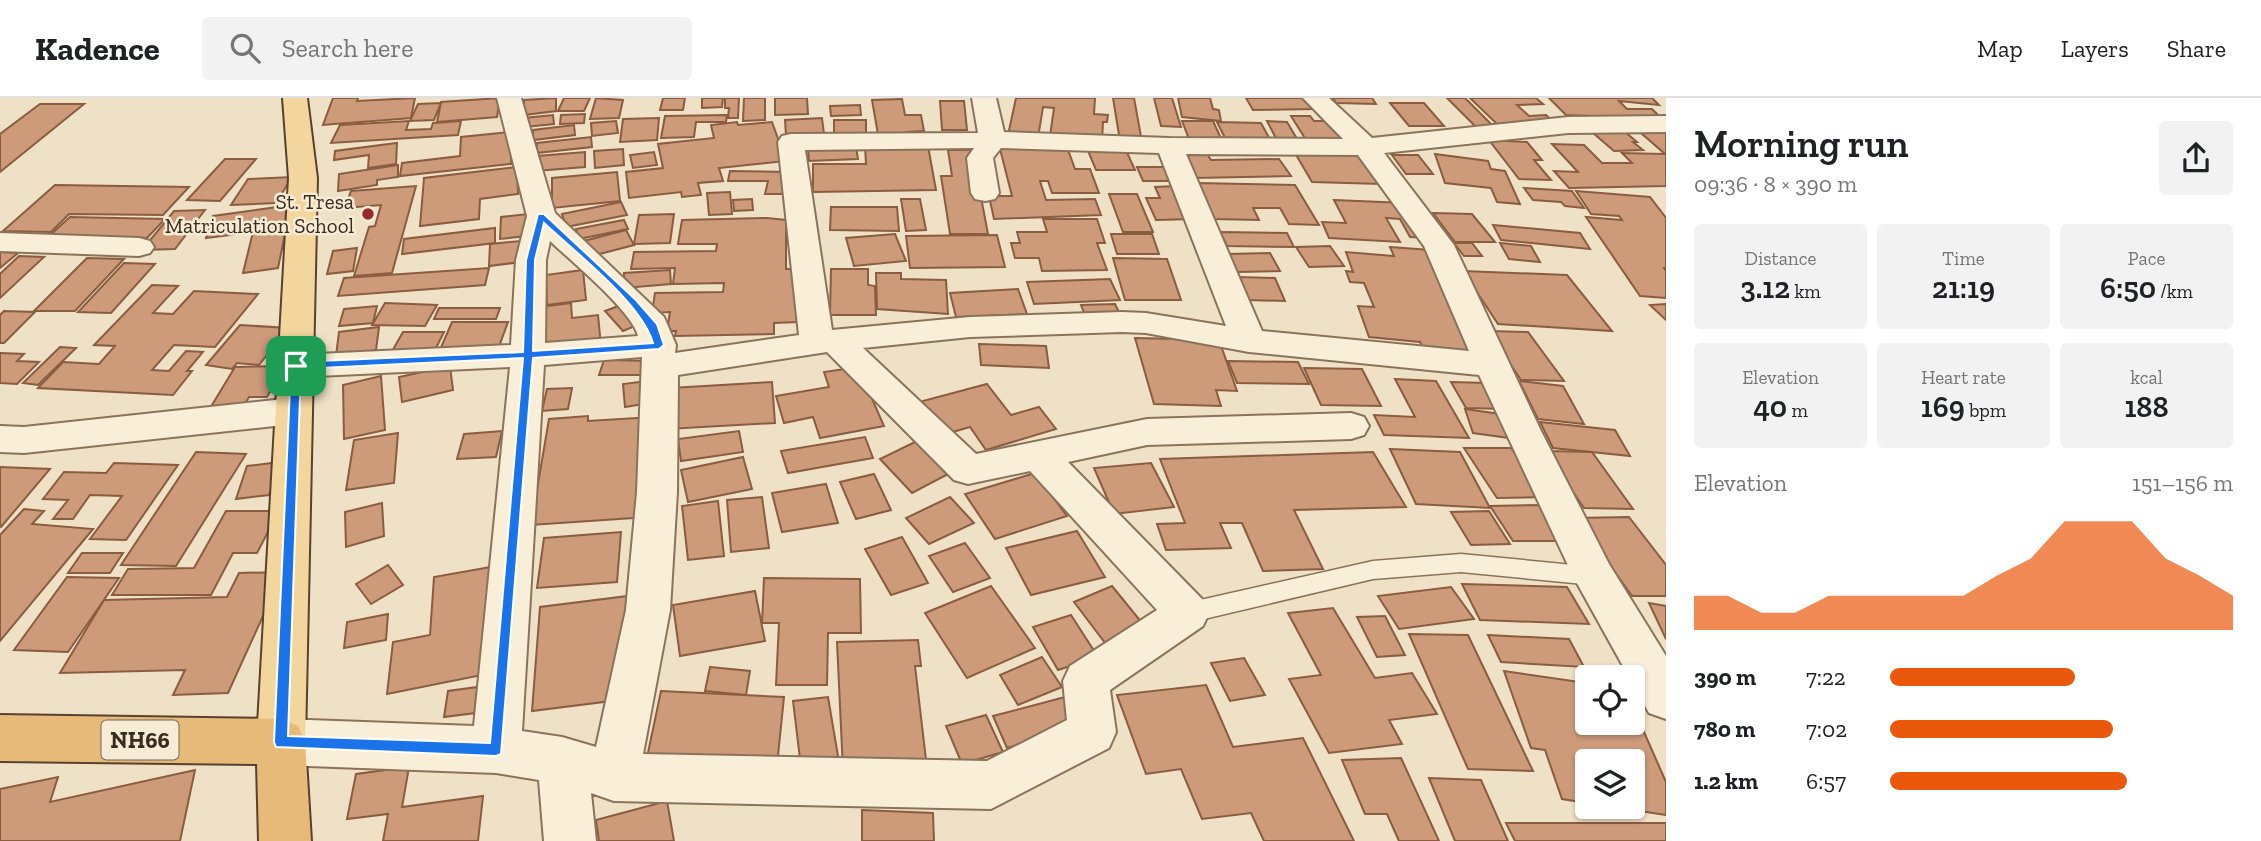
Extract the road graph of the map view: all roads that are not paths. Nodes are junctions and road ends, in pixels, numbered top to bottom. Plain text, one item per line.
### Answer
1 (295, 98) edge
2 (509, 98) edge
3 (984, 98) edge
4 (1315, 98) edge
5 (1666, 124) edge
6 (993, 141) junction
7 (1169, 146) junction
8 (1366, 147) junction
9 (985, 194) dead end
10 (541, 216) junction
11 (0, 242) edge
12 (139, 247) dead end
13 (1248, 341) junction
14 (826, 342) junction
15 (528, 355) junction
16 (660, 356) junction
17 (1493, 365) junction
18 (296, 366) junction
19 (293, 411) junction
20 (1351, 426) dead end
21 (0, 439) edge
22 (1039, 456) junction
23 (1594, 576) junction
24 (1187, 613) junction
25 (1666, 698) edge
26 (0, 738) edge
27 (281, 742) junction
28 (496, 750) junction
29 (562, 760) junction
30 (614, 777) junction
31 (285, 841) edge
32 (570, 841) edge

1 - 18 main road
2 - 10 street
3 - 6 street
4 - 8 street
5 - 8 street
6 - 7 street
6 - 9 street
6 - 14 street
7 - 8 street
7 - 13 street
8 - 17 street
10 - 15 street
10 - 16 street
11 - 12 street
13 - 14 street
13 - 17 street
14 - 16 street
14 - 22 street
15 - 16 street
15 - 18 street
15 - 28 street
16 - 30 street
17 - 23 street
18 - 19 main road
19 - 21 street
19 - 27 main road
20 - 22 street
22 - 24 street
23 - 24 lane
23 - 25 street
24 - 30 street
26 - 27 highway, NH66
27 - 28 street
27 - 31 highway
28 - 29 street
29 - 30 street
29 - 32 street

